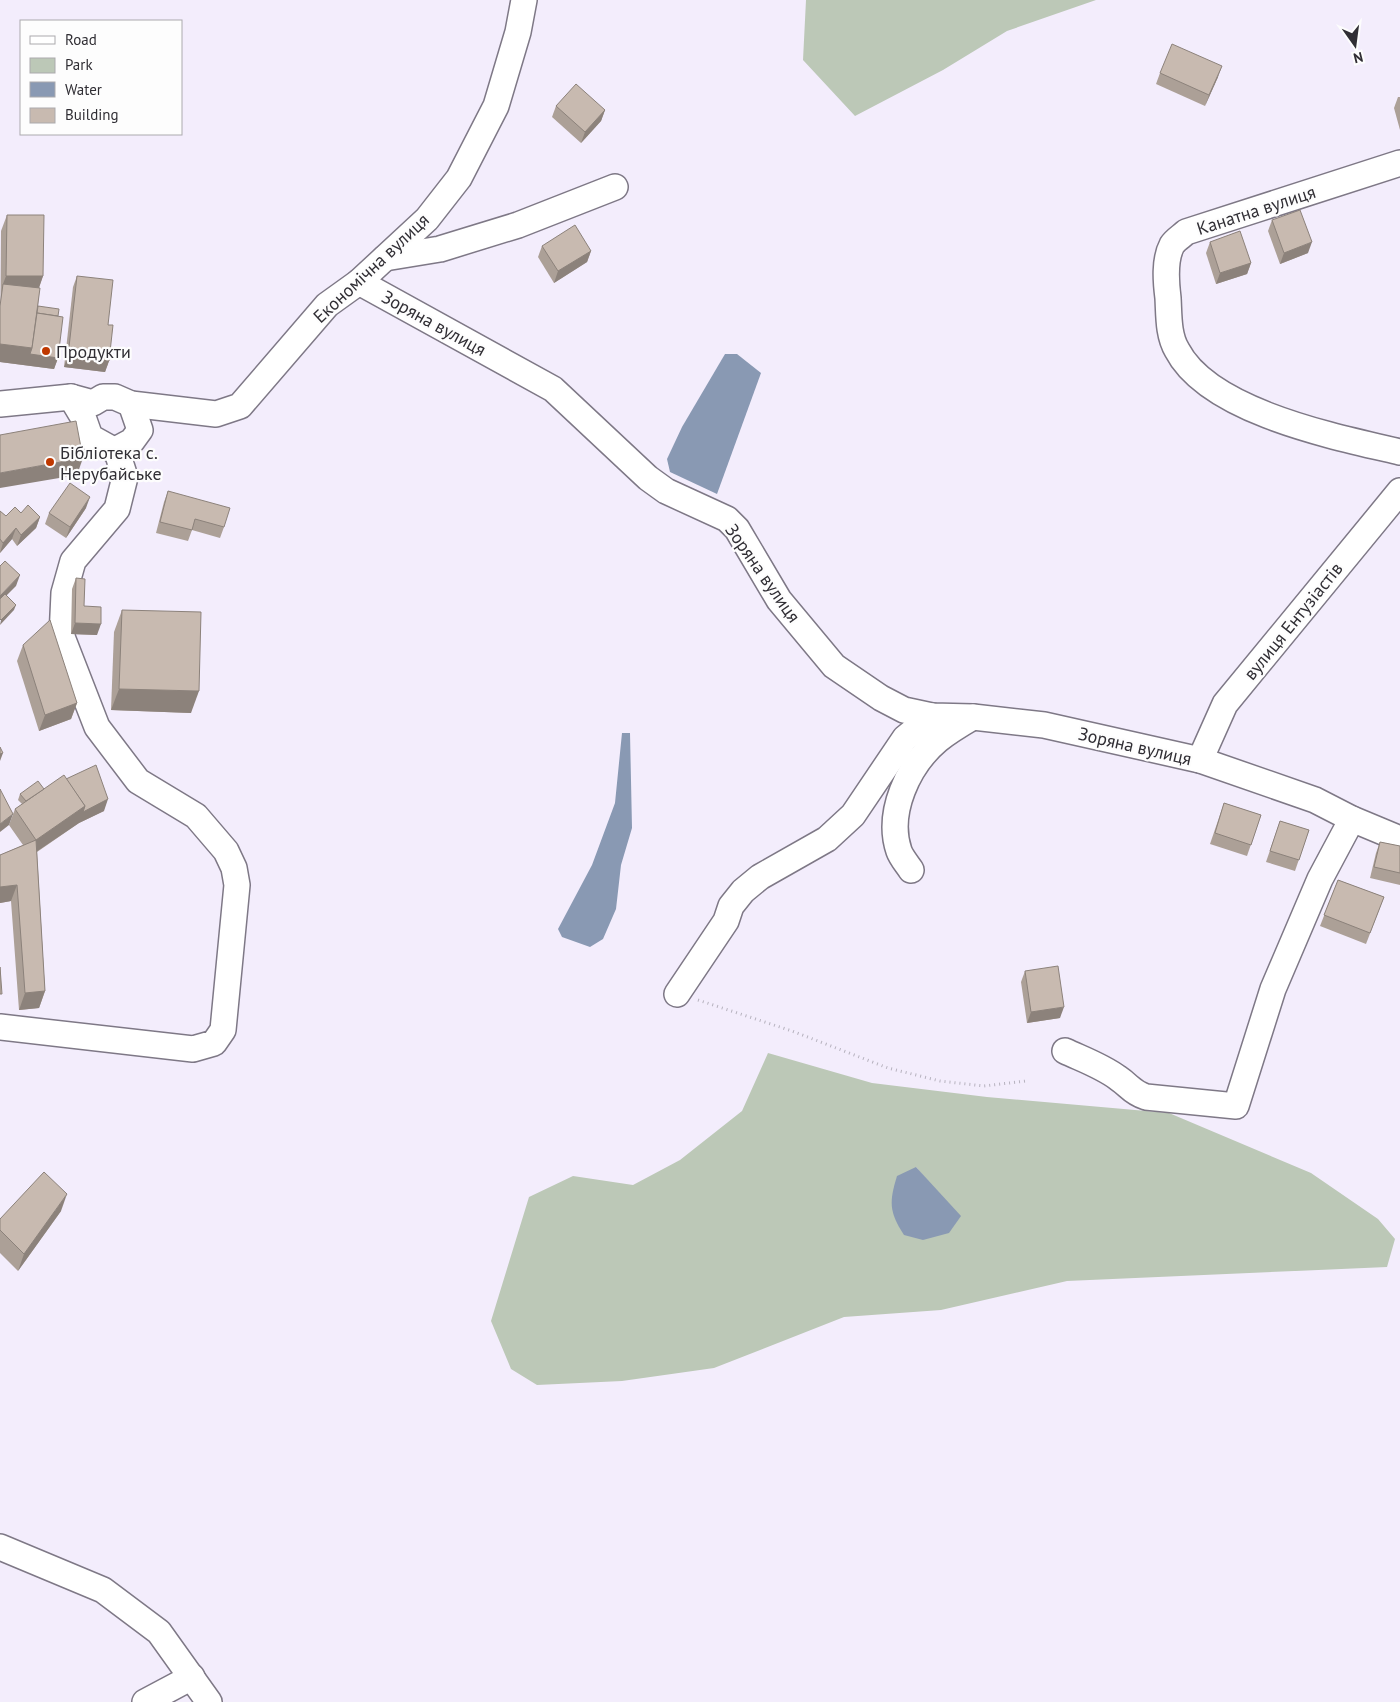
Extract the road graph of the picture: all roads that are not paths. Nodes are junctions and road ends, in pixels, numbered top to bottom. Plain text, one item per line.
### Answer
1 (524, 0) edge
2 (1400, 163) edge
3 (615, 187) dead end
4 (385, 258) junction
5 (359, 282) junction
6 (0, 404) edge
7 (131, 404) junction
8 (82, 406) junction
9 (117, 452) junction
10 (1400, 452) edge
11 (1400, 491) edge
12 (932, 716) junction
13 (973, 717) junction
14 (1200, 760) junction
15 (1352, 819) junction
16 (1400, 839) edge
17 (912, 870) dead end
18 (677, 994) road end
19 (0, 1027) edge
20 (1065, 1051) dead end
21 (0, 1547) edge
22 (192, 1677) junction
23 (145, 1702) edge
24 (209, 1702) edge

1 - 4 street, Економічна вулиця
2 - 10 street, Канатна вулиця
3 - 4 street
4 - 5 street, Економічна вулиця
5 - 7 street, Економічна вулиця
5 - 12 street, Зоряна вулиця
6 - 8 street, Економічна вулиця
7 - 8 street, Економічна вулиця
7 - 9 street
8 - 9 street
9 - 19 street
11 - 14 street, вулиця Ентузіастів
12 - 13 street, Зоряна вулиця
12 - 18 street
13 - 14 street, Зоряна вулиця
13 - 17 street
14 - 15 street, Зоряна вулиця
15 - 16 street, Зоряна вулиця
15 - 20 street
21 - 22 street
22 - 23 street
22 - 24 street

